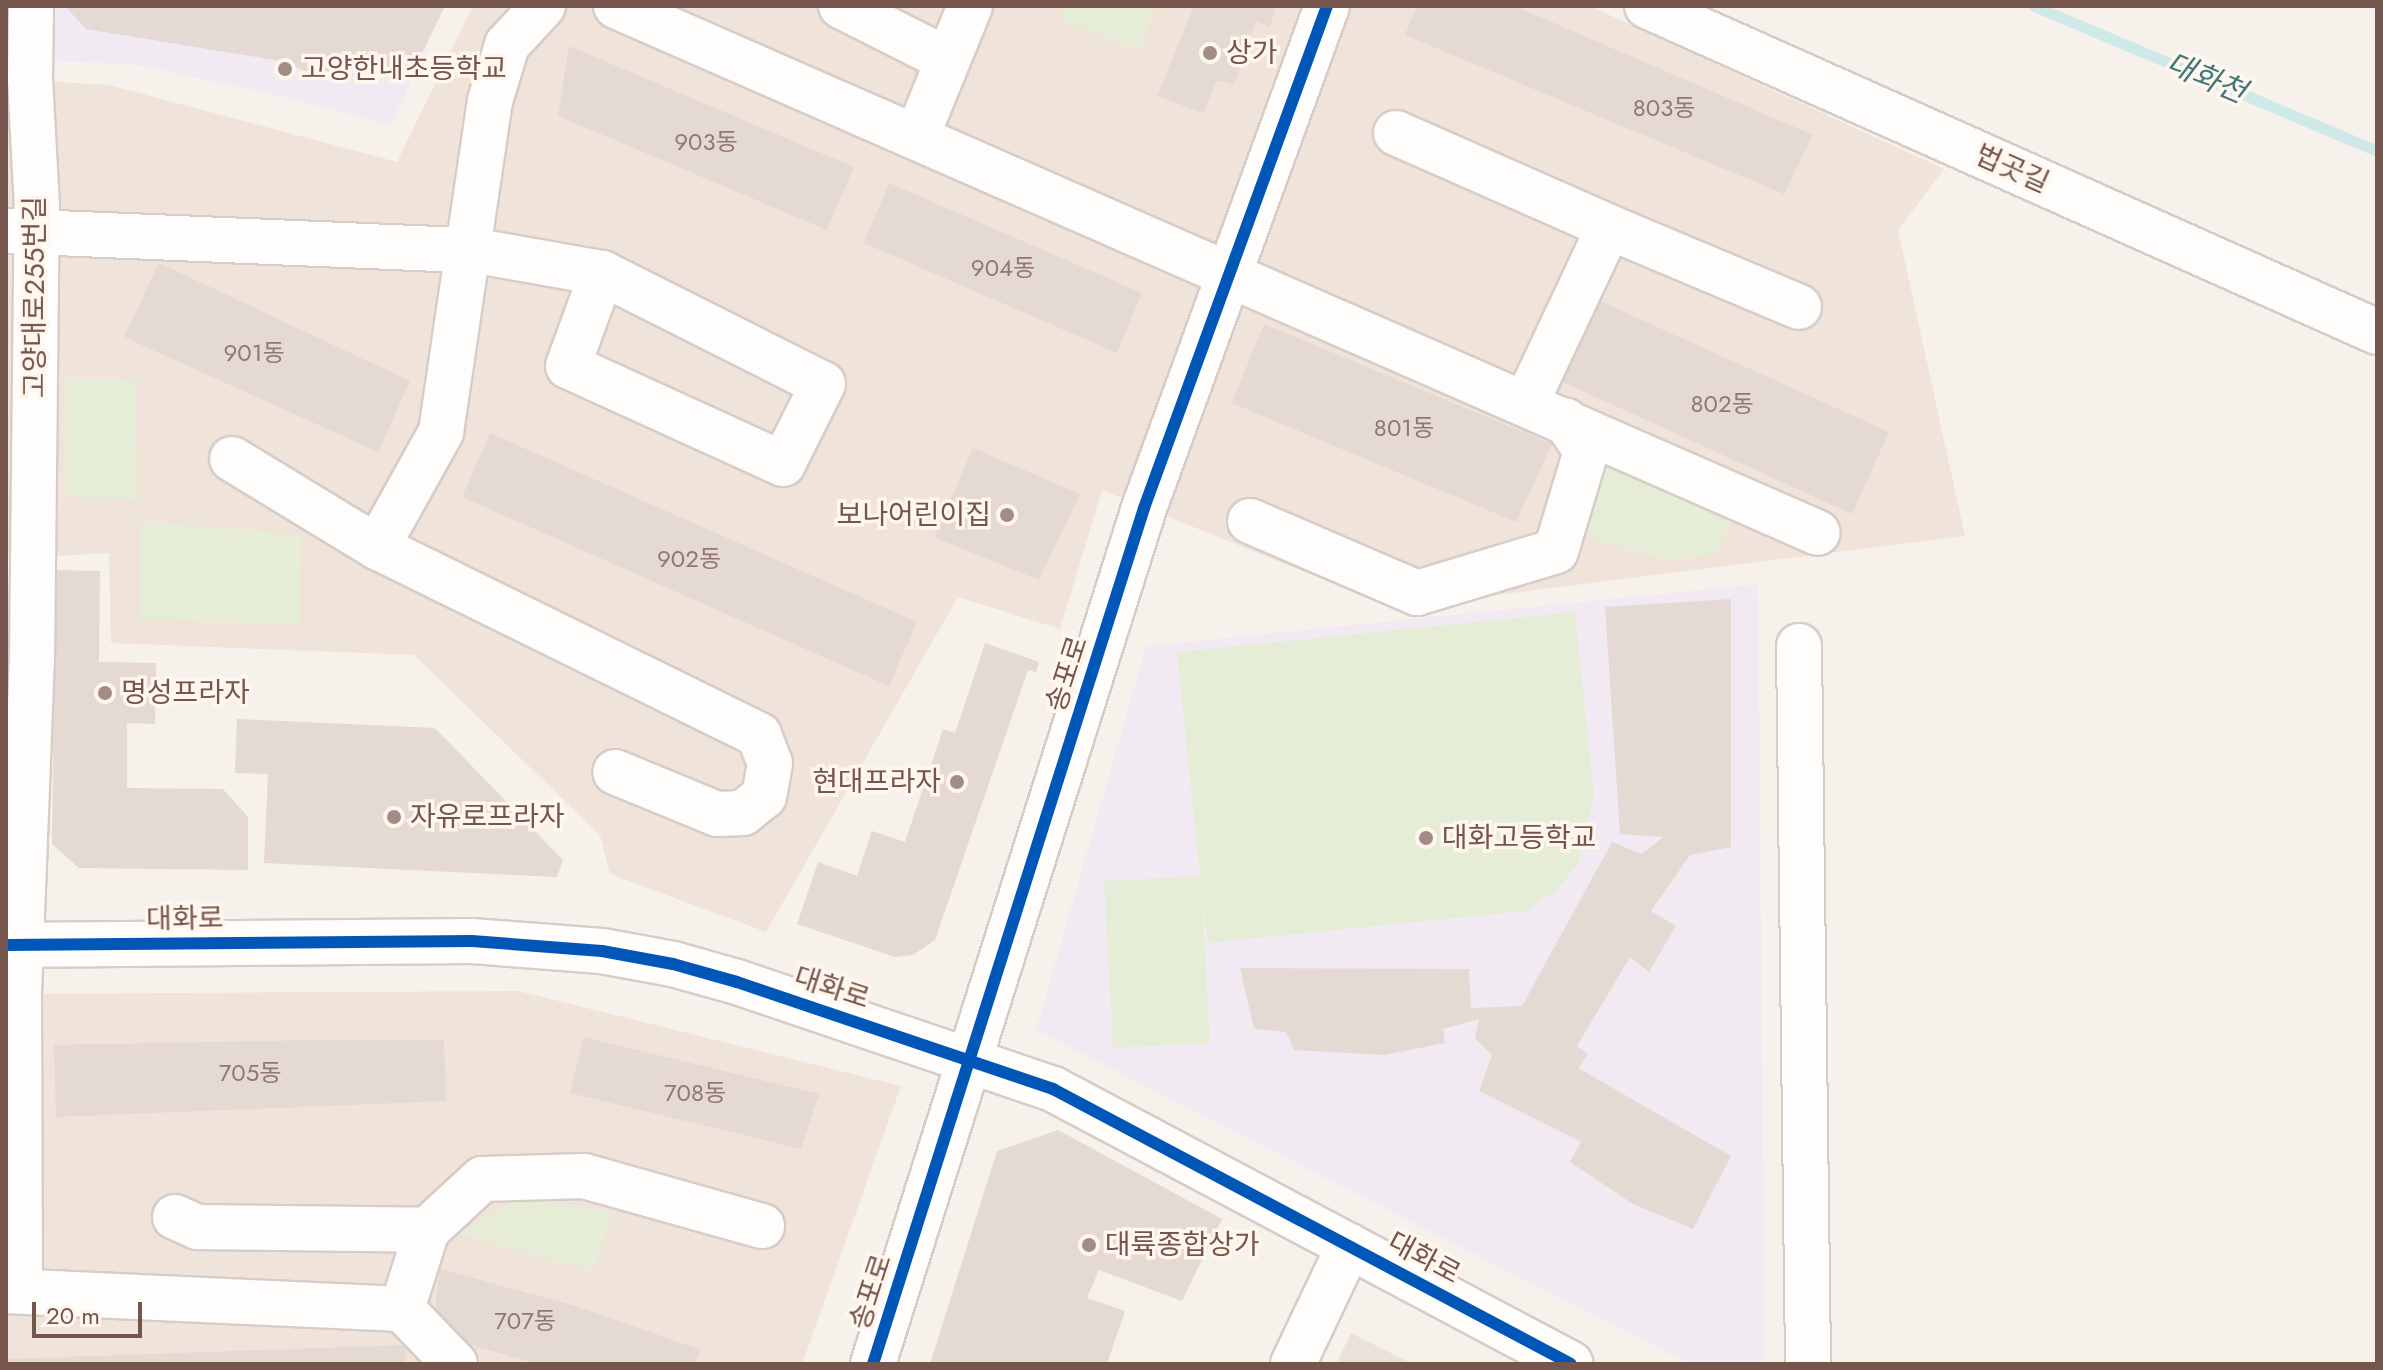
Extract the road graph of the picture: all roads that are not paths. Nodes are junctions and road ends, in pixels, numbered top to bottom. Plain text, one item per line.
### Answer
1 (31, 6) edge
2 (543, 6) edge
3 (616, 6) edge
4 (841, 6) edge
5 (970, 6) edge
6 (1327, 6) edge
7 (1647, 6) edge
8 (946, 59) junction
9 (1396, 133) dead end
10 (917, 136) junction
11 (1609, 227) junction
12 (21, 232) edge
13 (471, 250) junction
14 (1230, 272) junction
15 (602, 273) junction
16 (1799, 307) dead end
17 (2377, 332) edge
18 (1545, 412) junction
19 (232, 459) dead end
20 (1250, 521) dead end
21 (1818, 533) dead end
22 (377, 547) junction
23 (19, 588) edge
24 (1799, 646) dead end
25 (19, 663) edge
26 (615, 772) dead end
27 (14, 945) edge
28 (971, 1059) junction
29 (13, 1201) edge
30 (175, 1217) dead end
31 (762, 1226) dead end
32 (427, 1230) junction
33 (1349, 1246) junction
34 (13, 1291) edge
35 (402, 1309) junction
36 (455, 1364) edge
37 (873, 1364) edge
38 (1293, 1364) edge
39 (1571, 1364) edge
40 (1808, 1364) edge

1 - 12 street, 고양대로255번길
2 - 13 street
3 - 10 street
4 - 8 street
5 - 8 street
6 - 14 street, 송포로
7 - 17 street, 법곳길
8 - 10 street
9 - 11 street
10 - 14 street
11 - 16 street
11 - 18 street
12 - 13 street
12 - 23 street, 고양대로255번길
13 - 15 street
13 - 22 street
14 - 18 street
14 - 28 street, 송포로
15 - 15 street
18 - 20 street
18 - 21 street
19 - 22 street
22 - 26 street
23 - 25 street, 고양대로255번길
24 - 40 street
25 - 27 street, 고양대로255번길
27 - 28 street, 대화로
27 - 29 street, 고양대로255번길
28 - 33 street, 대화로
28 - 37 street, 송포로
29 - 34 street, 고양대로255번길
30 - 32 street
31 - 32 street
32 - 35 street
33 - 38 street
33 - 39 street, 대화로
34 - 35 street
35 - 36 street

